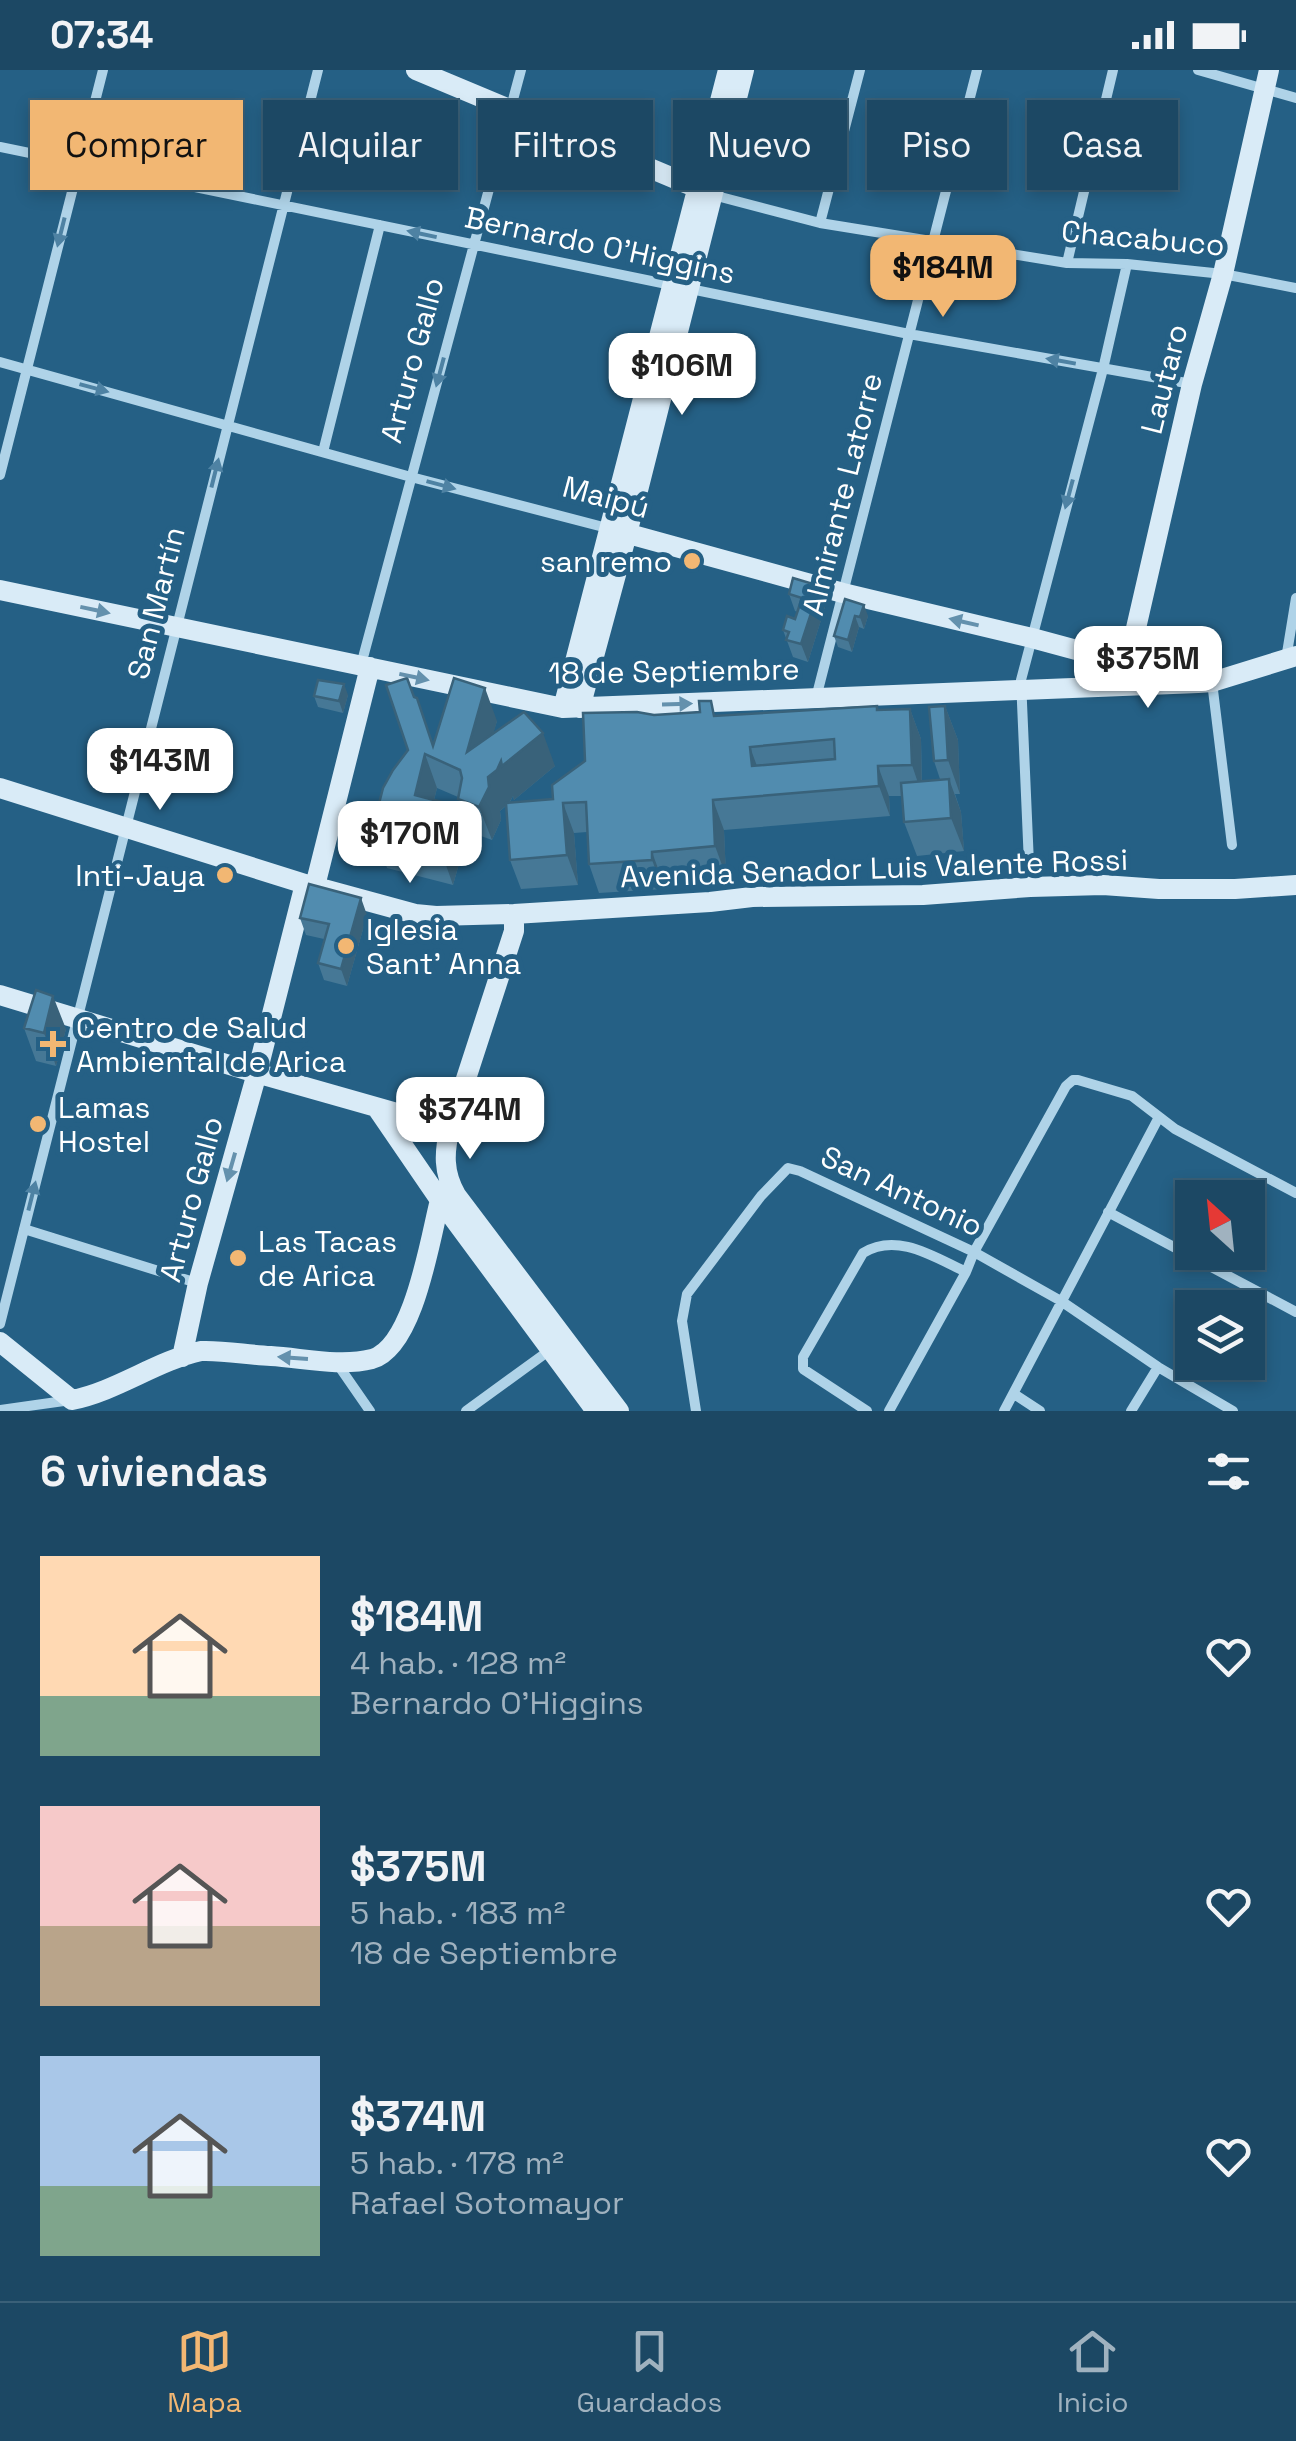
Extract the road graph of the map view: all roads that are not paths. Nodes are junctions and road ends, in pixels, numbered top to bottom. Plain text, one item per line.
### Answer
1 (102, 70) edge
2 (318, 70) edge
3 (416, 70) edge
4 (521, 70) edge
5 (728, 70) edge
6 (744, 70) edge
7 (860, 70) edge
8 (978, 70) edge
9 (1113, 70) edge
10 (1198, 70) edge
11 (1266, 80) edge
12 (1296, 98) edge
13 (95, 100) edge
14 (486, 100) edge
15 (513, 100) edge
16 (0, 147) edge
17 (30, 153) edge
18 (653, 170) edge
19 (72, 190) edge
20 (210, 190) edge
21 (489, 190) edge
22 (705, 192) junction
23 (282, 205) junction
24 (820, 223) junction
25 (380, 225) junction
26 (933, 242) junction
27 (474, 244) junction
28 (1066, 263) junction
29 (1127, 264) junction
30 (1223, 274) junction
31 (680, 288) junction
32 (1296, 288) edge
33 (910, 334) junction
34 (0, 362) edge
35 (26, 369) junction
36 (1102, 369) junction
37 (1192, 384) junction
38 (227, 424) junction
39 (323, 452) junction
40 (0, 476) edge
41 (412, 477) junction
42 (619, 532) junction
43 (0, 590) edge
44 (843, 593) junction
45 (1296, 598) edge
46 (176, 627) junction
47 (1032, 638) junction
48 (1291, 657) edge
49 (1126, 664) junction
50 (365, 666) junction
51 (1205, 682) junction
52 (1096, 688) junction
53 (1021, 692) junction
54 (815, 699) junction
55 (572, 708) junction
56 (0, 788) edge
57 (125, 828) junction
58 (1232, 845) dead end
59 (310, 885) junction
60 (1296, 885) edge
61 (1030, 887) junction
62 (514, 914) junction
63 (0, 995) edge
64 (77, 1018) junction
65 (257, 1073) junction
66 (377, 1108) junction
67 (1159, 1117) junction
68 (450, 1128) junction
69 (1296, 1193) edge
70 (440, 1200) junction
71 (462, 1203) junction
72 (1108, 1212) junction
73 (24, 1229) junction
74 (974, 1252) junction
75 (966, 1272) junction
76 (198, 1283) junction
77 (1061, 1301) junction
78 (1296, 1312) edge
79 (0, 1324) edge
80 (0, 1342) edge
81 (550, 1349) junction
82 (182, 1356) junction
83 (335, 1362) junction
84 (1158, 1367) junction
85 (1014, 1394) junction
86 (72, 1400) junction
87 (0, 1410) edge
88 (370, 1411) edge
89 (466, 1411) edge
90 (596, 1411) edge
91 (619, 1411) edge
92 (696, 1411) edge
93 (867, 1411) edge
94 (889, 1411) edge
95 (1004, 1411) edge
96 (1040, 1411) edge
97 (1131, 1411) edge
98 (1232, 1411) edge

1 - 13 street
2 - 23 street, San Martín
3 - 14 main road, Chacabuco
4 - 15 street, Arturo Gallo
5 - 22 main road
6 - 22 main road
7 - 24 street
8 - 26 street, Almirante Latorre
9 - 28 street
10 - 11 street
11 - 12 street
11 - 30 main road, Lautaro
16 - 17 street, Bernardo O'Higgins
18 - 22 main road, Chacabuco
19 -> 35 street
20 - 23 street, Bernardo O'Higgins
21 - 27 street, Arturo Gallo
22 - 24 street, Chacabuco
22 - 31 main road
23 - 25 street, Bernardo O'Higgins
23 - 38 street, San Martín
24 - 26 street, Chacabuco
27 -> 25 street, Bernardo O'Higgins
25 - 39 street
26 - 28 street, Chacabuco
26 - 33 street, Almirante Latorre
27 - 31 street, Bernardo O'Higgins
27 -> 41 street, Arturo Gallo
28 - 29 street, Chacabuco
29 - 30 street, Chacabuco
29 - 36 street
30 - 32 street, Chacabuco
30 - 37 main road, Lautaro
31 - 33 street, Bernardo O'Higgins
31 - 42 main road
36 -> 33 street, Bernardo O'Higgins
33 - 44 street, Almirante Latorre
34 - 35 street, Maipú
35 -> 38 street, Maipú
35 - 40 street
36 - 37 street, Bernardo O'Higgins
36 -> 47 street
37 - 49 main road, Lautaro
38 - 39 street, Maipú
46 -> 38 street, San Martín
39 - 41 street, Maipú
41 -> 42 street, Maipú
41 - 50 street, Arturo Gallo
42 - 44 main road, Maipú
42 - 55 main road
43 -> 46 main road, 18 de Septiembre
47 -> 44 main road, Maipú
44 - 54 street, Almirante Latorre
45 - 48 street
46 - 50 main road, 18 de Septiembre
46 - 57 street, San Martín
47 - 49 main road, Maipú
47 - 53 street
48 - 51 main road, 18 de Septiembre
49 - 51 main road, Maipú
49 - 52 main road
50 -> 55 main road, 18 de Septiembre
50 - 59 main road, Arturo Gallo
51 - 52 main road, 18 de Septiembre
51 - 58 street
52 - 53 main road, 18 de Septiembre
53 - 54 main road, 18 de Septiembre
53 - 61 street
55 -> 54 main road, 18 de Septiembre
56 - 57 main road, Avenida Senador Luis Valente Rossi
57 - 59 main road, Avenida Senador Luis Valente Rossi
57 - 64 street, San Martín
59 - 62 main road, Avenida Senador Luis Valente Rossi
59 - 65 main road, Arturo Gallo
60 - 61 main road, Avenida Senador Luis Valente Rossi
61 - 62 main road, Avenida Senador Luis Valente Rossi
62 - 68 main road
63 - 64 main road
64 - 65 main road
73 -> 64 street, San Martín
65 - 66 main road
65 -> 76 main road, Arturo Gallo
66 - 68 main road
66 - 70 main road
67 - 69 street
67 - 72 street
67 - 74 street
68 - 71 main road
70 - 71 main road
70 - 81 main road
70 - 83 main road
71 - 91 main road
72 - 77 street
72 - 78 street
73 - 76 street
73 - 79 street, San Martín
74 - 75 street
74 - 77 street, San Antonio
74 - 92 street, San Antonio
75 - 93 street, San Antonio
75 - 94 street
76 - 82 main road, Arturo Gallo
77 - 84 street, San Antonio
77 - 85 street
80 - 86 main road
81 - 89 street
81 - 90 main road
83 -> 82 main road
82 - 86 main road
83 - 88 street
84 - 97 street
84 - 98 street, San Antonio
85 - 95 street
85 - 96 street
86 - 87 street

